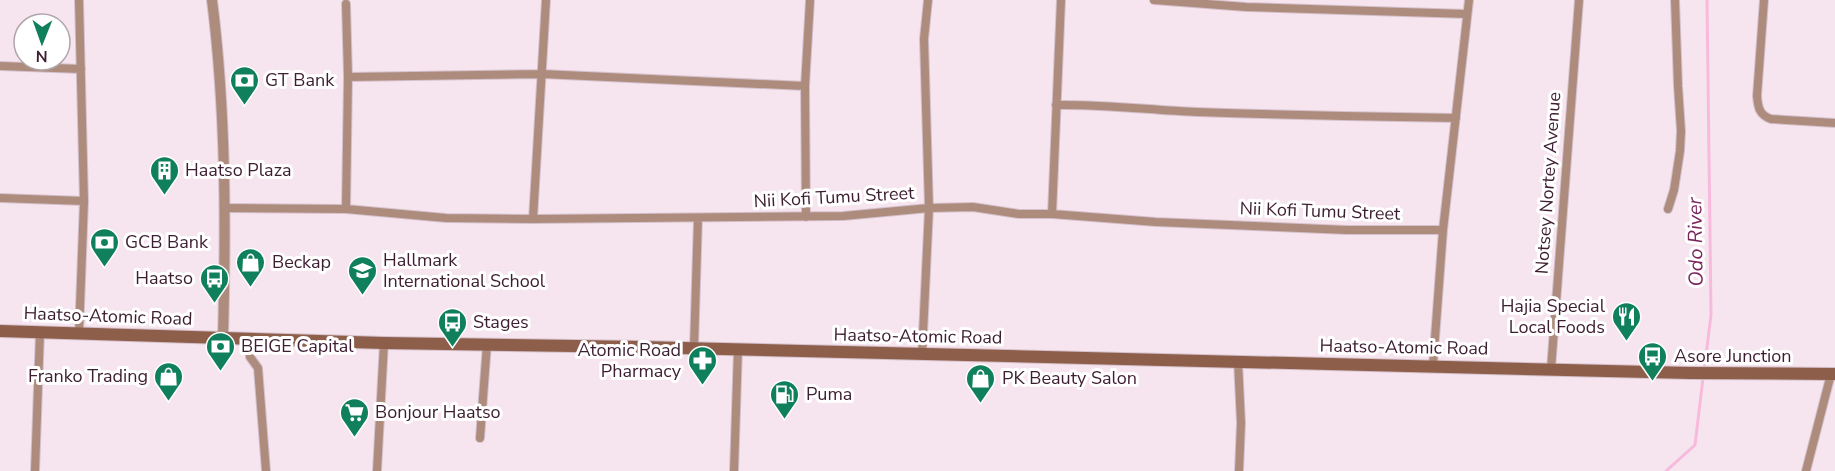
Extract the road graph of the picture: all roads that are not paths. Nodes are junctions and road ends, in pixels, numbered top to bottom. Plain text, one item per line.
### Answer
1 (80, 0) edge
2 (212, 0) edge
3 (546, 0) edge
4 (810, 0) edge
5 (928, 0) edge
6 (1061, 0) edge
7 (1154, 0) edge
8 (1469, 0) edge
9 (1579, 0) edge
10 (1675, 0) edge
11 (1764, 0) edge
12 (1179, 2) edge
13 (346, 4) dead end
14 (1467, 14) junction
15 (0, 66) edge
16 (81, 69) junction
17 (542, 74) junction
18 (348, 77) junction
19 (805, 86) junction
20 (1056, 105) junction
21 (1456, 118) junction
22 (1835, 123) edge
23 (0, 198) edge
24 (84, 201) junction
25 (225, 208) junction
26 (929, 208) junction
27 (346, 209) junction
28 (1668, 209) dead end
29 (1052, 214) junction
30 (806, 217) junction
31 (698, 218) junction
32 (534, 219) junction
33 (1443, 230) junction
34 (0, 331) edge
35 (40, 332) junction
36 (79, 333) junction
37 (223, 338) junction
38 (249, 339) junction
39 (384, 343) junction
40 (487, 344) junction
41 (694, 348) junction
42 (738, 349) junction
43 (922, 355) junction
44 (1238, 361) junction
45 (1433, 365) junction
46 (1551, 369) junction
47 (1833, 374) edge
48 (480, 438) dead end
49 (34, 471) edge
50 (266, 471) edge
51 (377, 471) edge
52 (734, 471) edge
53 (1239, 471) edge
54 (1806, 471) edge

1 - 16 street
2 - 25 street
3 - 17 street
4 - 19 street
5 - 26 street
6 - 20 street
7 - 12 street
8 - 14 street
9 - 46 street, Notsey Nortey Avenue
10 - 28 street
11 - 22 street
12 - 14 street
13 - 18 street
14 - 21 street
15 - 16 street
16 - 24 street
17 - 18 street
17 - 19 street
17 - 32 street
18 - 27 street
19 - 30 street
20 - 21 street
20 - 29 street
21 - 33 street
23 - 24 street
24 - 36 street
25 - 27 street, Nii Kofi Tumu Street
25 - 37 street
26 - 29 street, Nii Kofi Tumu Street
26 - 30 street, Nii Kofi Tumu Street
26 - 43 street
27 - 32 street, Nii Kofi Tumu Street
29 - 33 street, Nii Kofi Tumu Street
30 - 31 street, Nii Kofi Tumu Street
31 - 32 street, Nii Kofi Tumu Street
31 - 41 street
33 - 45 street
34 - 35 main road, Haatso-Atomic Road
35 - 36 main road, Haatso-Atomic Road
35 - 49 street
36 - 37 main road, Haatso-Atomic Road
37 - 38 main road, Haatso-Atomic Road
38 - 39 main road, Haatso-Atomic Road
38 - 50 street
39 - 40 main road, Haatso-Atomic Road
39 - 51 street
40 - 41 main road, Haatso-Atomic Road
40 - 48 street
41 - 42 main road, Haatso-Atomic Road
42 - 43 main road, Haatso-Atomic Road
42 - 52 street
43 - 44 main road, Haatso-Atomic Road
44 - 45 main road, Haatso-Atomic Road
44 - 53 street
45 - 46 main road, Haatso-Atomic Road
46 - 47 main road, Haatso-Atomic Road
47 - 54 street

